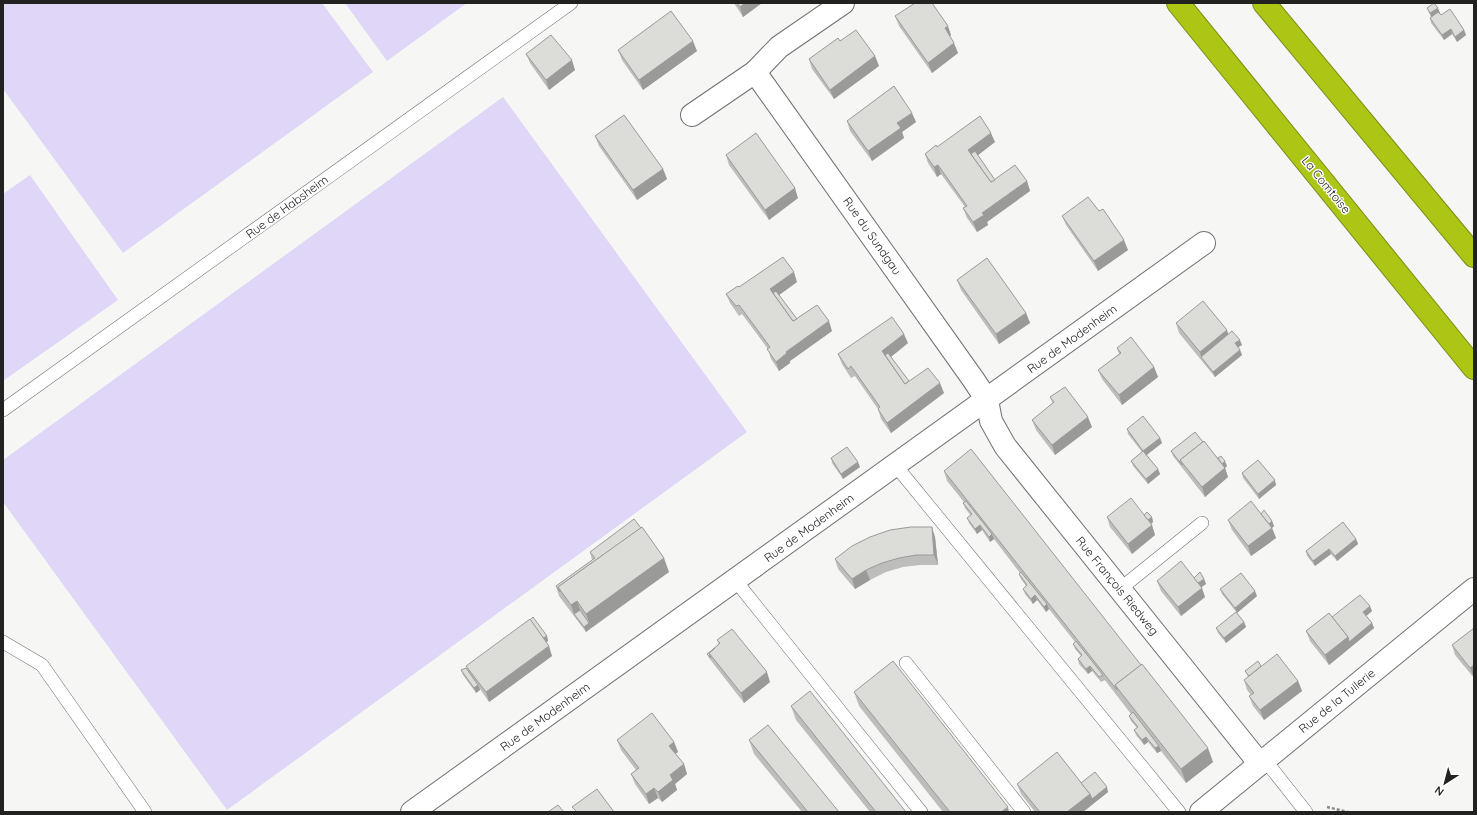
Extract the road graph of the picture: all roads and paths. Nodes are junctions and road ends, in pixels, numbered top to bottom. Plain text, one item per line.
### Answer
1 (571, 3) edge
2 (843, 3) edge
3 (1178, 3) edge
4 (1264, 3) edge
5 (756, 72) junction
6 (692, 115) dead end
7 (1204, 244) dead end
8 (1474, 256) edge
9 (1474, 368) edge
10 (986, 400) junction
11 (3, 410) edge
12 (896, 466) junction
13 (1202, 522) dead end
14 (736, 580) junction
15 (1120, 589) junction
16 (1474, 589) edge
17 (3, 642) edge
18 (906, 663) dead end
19 (1262, 762) junction
20 (146, 812) edge
21 (412, 812) edge
22 (921, 812) edge
23 (1024, 812) edge
24 (1179, 812) edge
25 (1201, 812) edge
26 (1306, 812) edge

1 - 11 lane, Rue de Habsheim
2 - 5 street
3 - 9 highway, La Comtoise
4 - 8 highway
5 - 6 street
5 - 10 street, Rue du Sundgau
7 - 10 street, Rue de Modenheim
10 - 12 street, Rue de Modenheim
10 - 15 street, Rue François Riedweg
12 - 14 street, Rue de Modenheim
12 - 24 lane
13 - 15 lane
14 - 21 street, Rue de Modenheim
14 - 22 lane
15 - 19 street, Rue François Riedweg
16 - 19 street, Rue de la Tuilerie
17 - 20 lane
18 - 23 lane
19 - 25 street, Rue de la Tuilerie
19 - 26 lane

